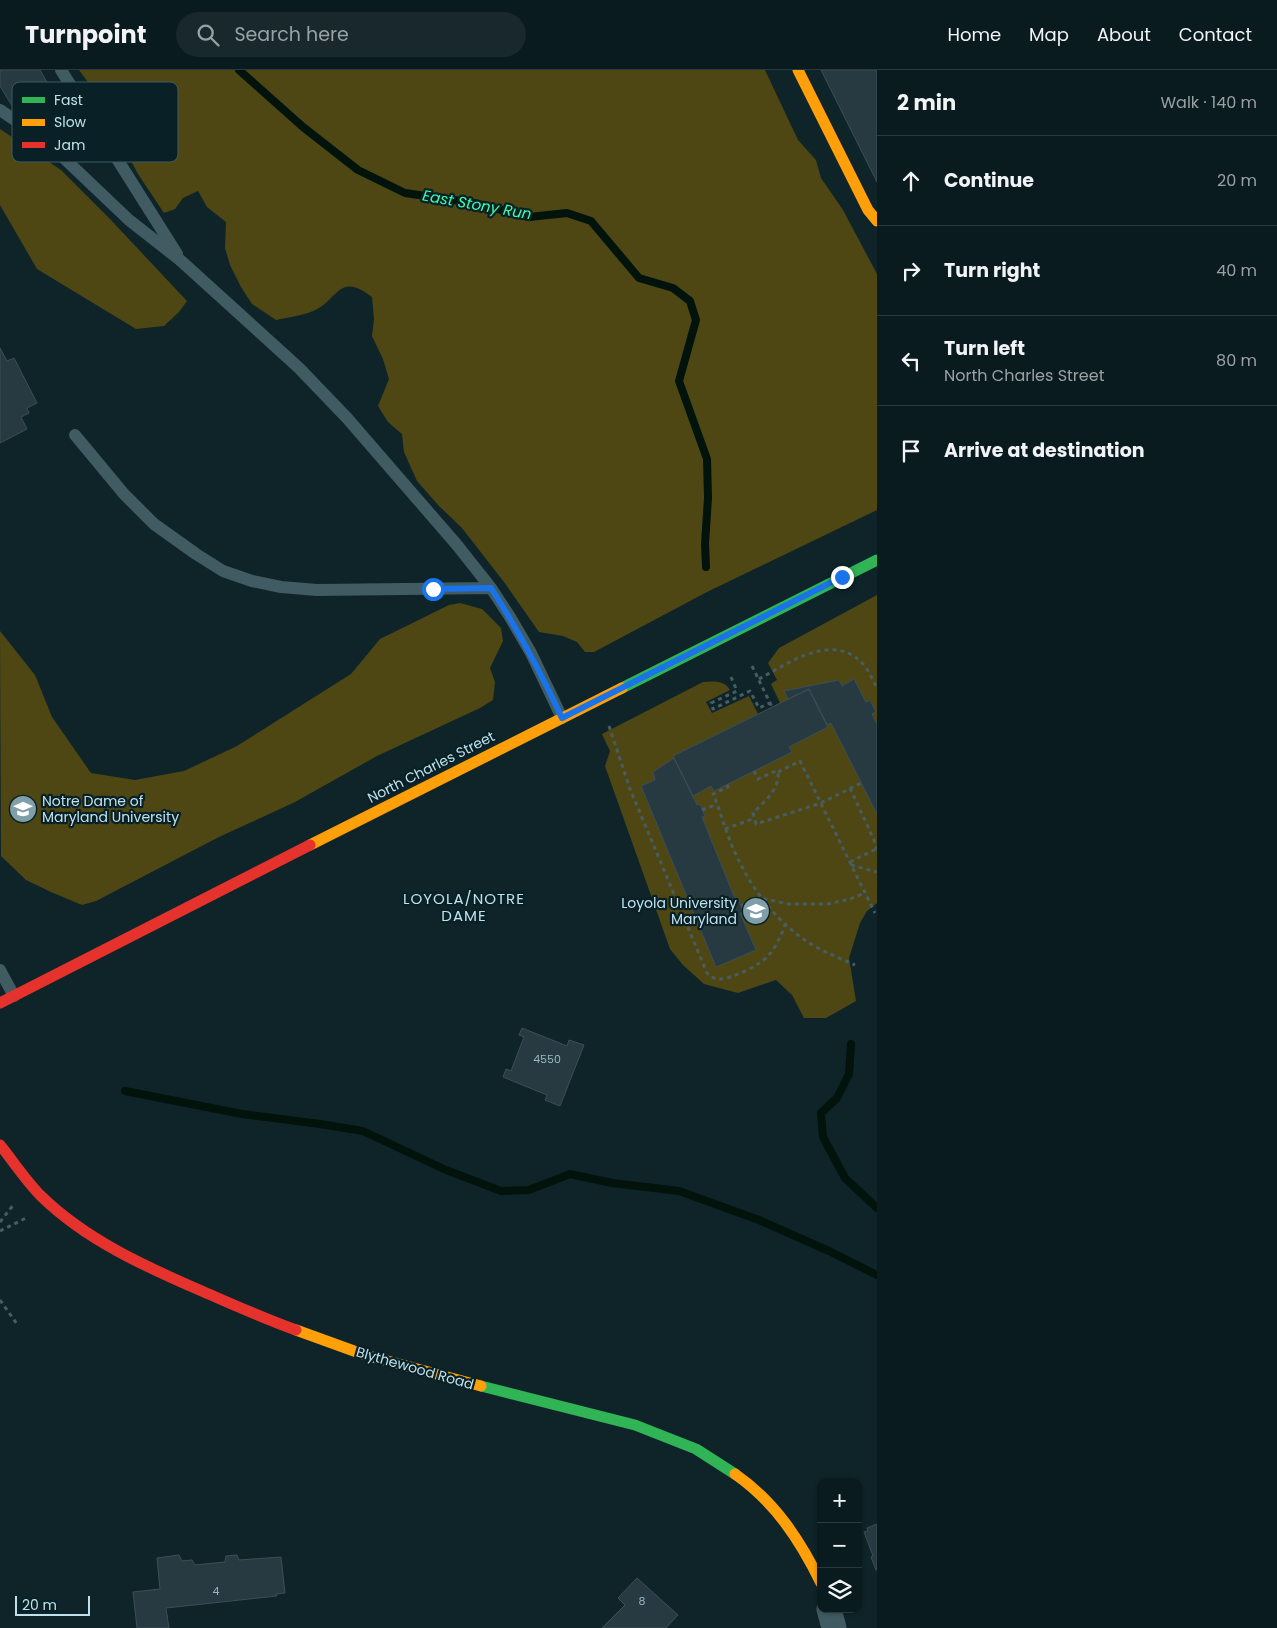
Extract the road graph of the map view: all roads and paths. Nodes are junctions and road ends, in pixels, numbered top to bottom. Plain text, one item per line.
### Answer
1 (61, 70) edge
2 (798, 70) edge
3 (69, 82) edge
4 (0, 110) edge
5 (12, 118) edge
6 (69, 162) edge
7 (119, 162) edge
8 (877, 221) edge
9 (180, 260) junction
10 (75, 435) dead end
11 (877, 560) edge
12 (491, 588) junction
13 (752, 666) dead end
14 (731, 677) dead end
15 (759, 679) junction
16 (877, 688) edge
17 (562, 718) junction
18 (608, 726) dead end
19 (754, 771) dead end
20 (778, 772) junction
21 (861, 783) dead end
22 (727, 784) dead end
23 (850, 788) junction
24 (717, 804) junction
25 (821, 804) junction
26 (702, 810) dead end
27 (755, 818) junction
28 (725, 829) junction
29 (877, 849) edge
30 (850, 863) junction
31 (877, 872) edge
32 (865, 893) junction
33 (761, 898) junction
34 (741, 906) dead end
35 (875, 913) dead end
36 (786, 925) junction
37 (855, 965) dead end
38 (0, 970) edge
39 (14, 996) junction
40 (0, 1003) edge
41 (0, 1146) edge
42 (0, 1300) edge
43 (17, 1324) dead end
44 (817, 1574) edge
45 (830, 1613) edge
46 (834, 1628) edge

1 - 3 lane
2 - 8 street
4 - 5 lane
6 - 9 lane
7 - 9 lane
9 - 12 lane
10 - 12 lane
11 - 17 street, North Charles Street
12 - 17 lane
13 - 15 path
14 - 15 path
15 - 16 path
17 - 39 street, North Charles Street
18 - 36 path
19 - 20 path
20 - 25 path
20 - 27 path
21 - 23 path
22 - 24 path
23 - 25 path
23 - 29 path
24 - 26 path
24 - 28 path
25 - 27 path
25 - 30 path
27 - 28 path
28 - 33 path
29 - 30 path
30 - 31 path
30 - 32 path
32 - 33 path
32 - 35 path
33 - 34 path
33 - 36 path
36 - 37 path
38 - 39 lane
39 - 40 street, North Charles Street
41 - 44 street, Blythewood Road
42 - 43 path
45 - 46 street

